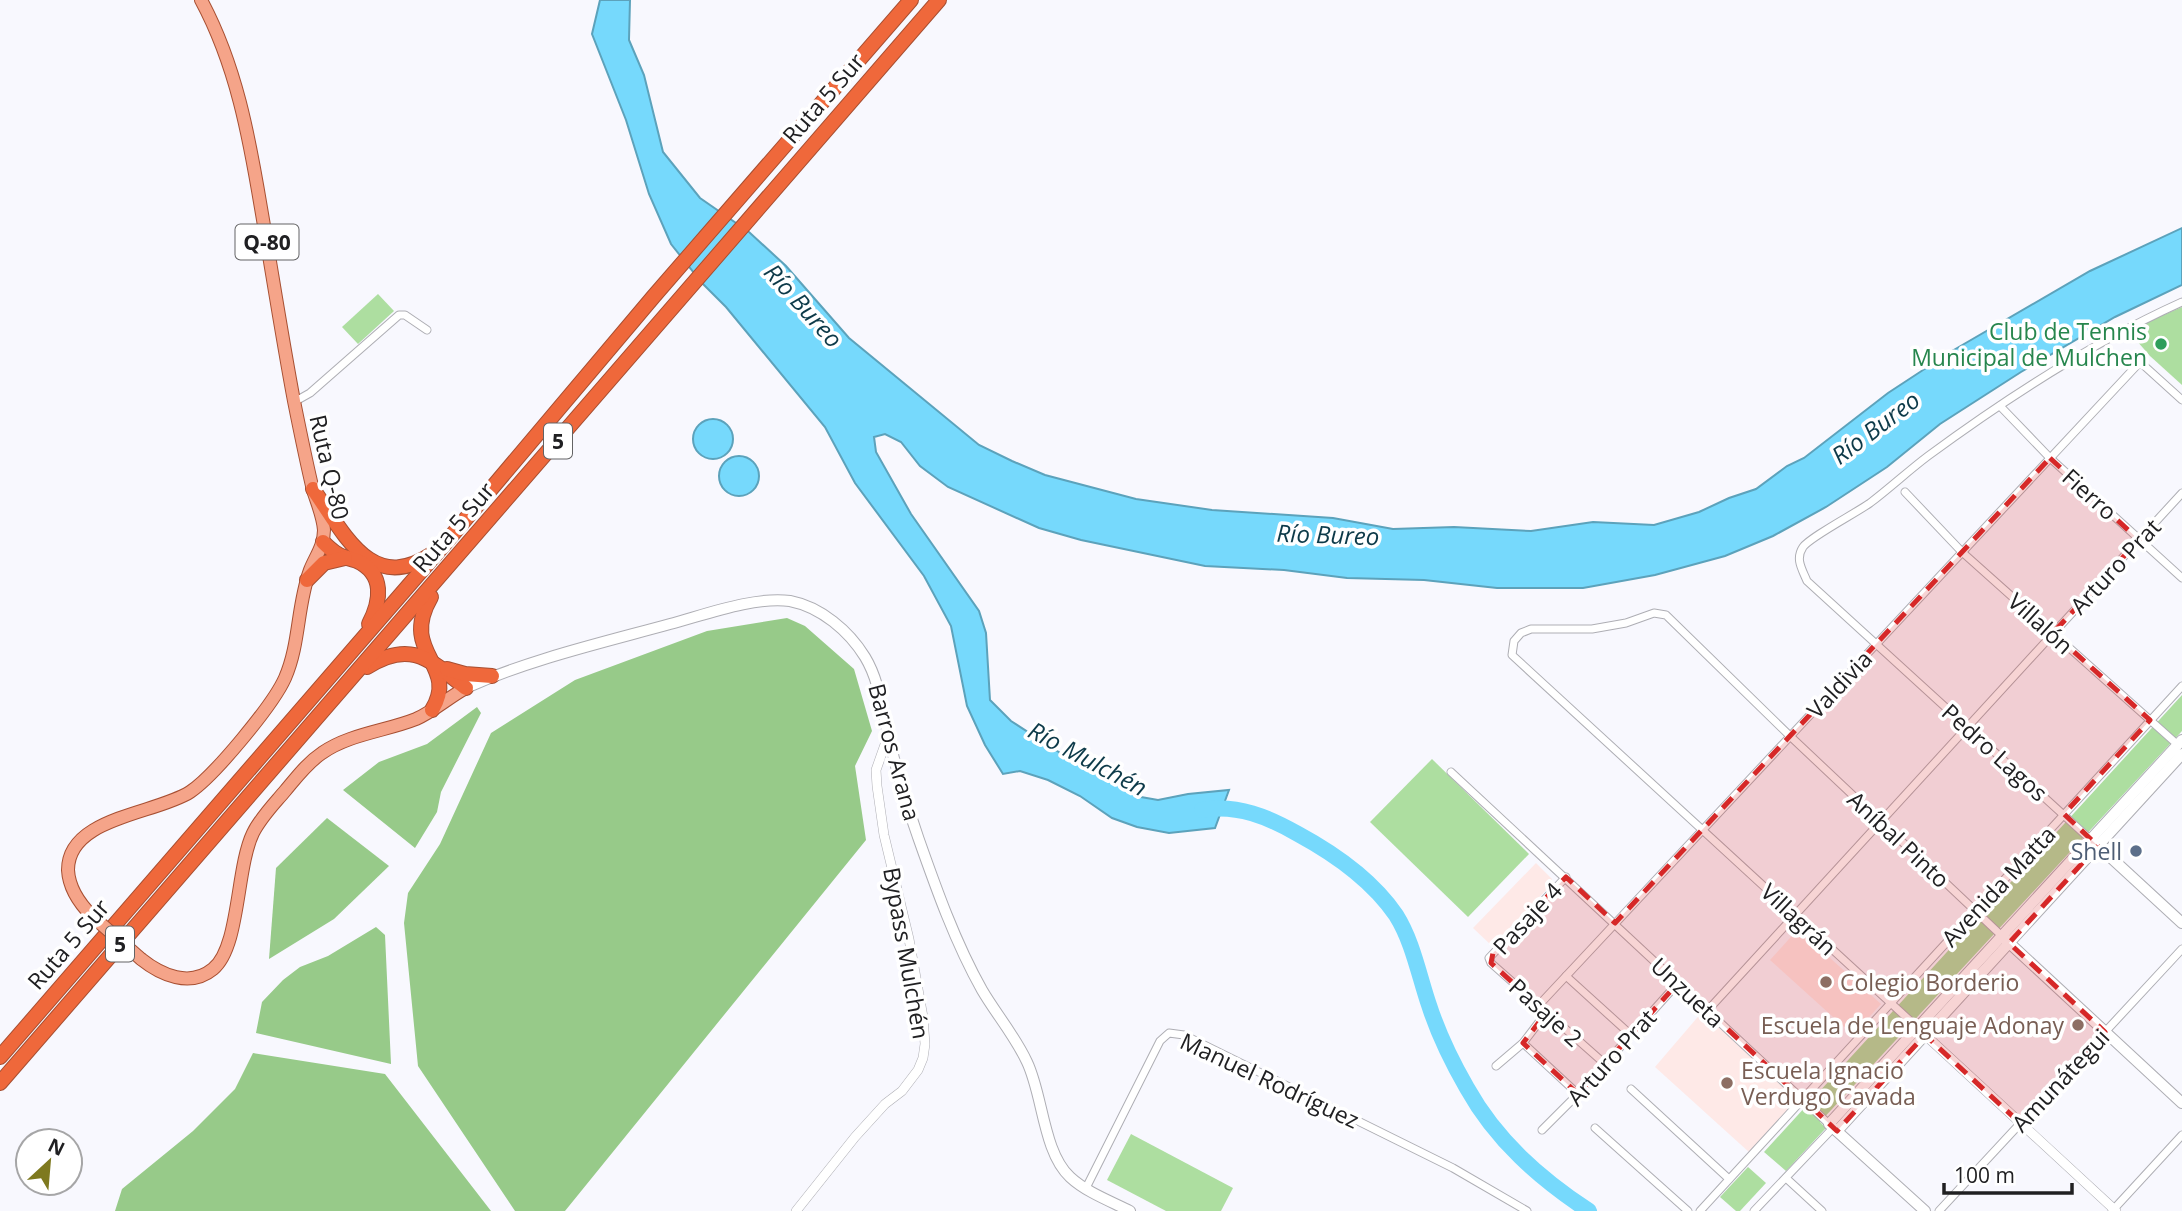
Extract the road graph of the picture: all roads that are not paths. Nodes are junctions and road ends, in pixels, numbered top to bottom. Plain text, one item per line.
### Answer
1 (201, 0) edge
2 (911, 0) edge
3 (939, 0) edge
4 (2182, 302) edge
5 (427, 330) dead end
6 (2182, 400) edge
7 (294, 402) junction
8 (2000, 406) junction
9 (2050, 458) junction
10 (313, 489) junction
11 (1905, 492) dead end
12 (2182, 493) edge
13 (2139, 540) junction
14 (323, 542) junction
15 (352, 542) junction
16 (442, 547) junction
17 (1962, 552) junction
18 (345, 558) junction
19 (445, 572) junction
20 (2182, 578) edge
21 (307, 580) junction
22 (2053, 633) junction
23 (361, 641) junction
24 (1876, 644) junction
25 (1512, 655) joint
26 (433, 663) junction
27 (492, 676) junction
28 (351, 678) junction
29 (2182, 685) edge
30 (466, 688) junction
31 (432, 710) junction
32 (2150, 720) junction
33 (1967, 726) junction
34 (888, 736) junction
35 (1790, 736) junction
36 (2181, 747) edge
37 (1451, 772) dead end
38 (2064, 814) junction
39 (1880, 821) junction
40 (1703, 830) junction
41 (2094, 843) junction
42 (1566, 877) junction
43 (1975, 911) junction
44 (1794, 915) junction
45 (1615, 923) junction
46 (2182, 923) edge
47 (2006, 940) junction
48 (2182, 949) edge
49 (1489, 958) joint
50 (1566, 976) junction
51 (1678, 983) junction
52 (1891, 1003) junction
53 (1538, 1006) junction
54 (1707, 1010) junction
55 (1546, 1013) junction
56 (1921, 1032) junction
57 (2105, 1032) junction
58 (1631, 1035) junction
59 (1523, 1043) junction
60 (0, 1057) edge
61 (1605, 1064) junction
62 (1496, 1066) dead end
63 (0, 1083) edge
64 (1630, 1088) dead end
65 (1578, 1094) junction
66 (1803, 1099) junction
67 (2182, 1103) edge
68 (2020, 1123) junction
69 (1595, 1128) dead end
70 (1833, 1128) junction
71 (1542, 1130) dead end
72 (2182, 1135) edge
73 (1786, 1178) junction
74 (1729, 1179) junction
75 (1086, 1188) junction
76 (2114, 1210) edge
77 (796, 1211) edge
78 (1130, 1211) edge
79 (1527, 1211) edge
80 (1688, 1211) edge
81 (1700, 1211) edge
82 (1754, 1211) edge
83 (1822, 1211) edge
84 (1925, 1211) edge
85 (1939, 1211) edge

1 - 7 main road, Ruta Q-80 / Q-80
2 - 16 highway, Ruta 5 Sur / 5
3 - 19 highway, Ruta 5 Sur / 5
4 - 8 street
5 - 7 street
6 - 9 street, Valdivia
7 - 10 main road, Ruta Q-80 / Q-80
8 - 9 street, Fierro
8 - 24 street, Pedro Lagos
9 - 13 street, Fierro
9 - 17 street, Valdivia
10 - 14 main road, Ruta Q-80 / Q-80
10 - 15 highway
11 - 17 street, Villalón
12 - 13 street, Arturo Prat
13 - 20 street, Fierro
13 - 22 street, Arturo Prat
14 - 15 highway
14 - 18 highway
14 - 21 main road, Ruta Q-80
15 - 16 highway
16 - 23 highway, Ruta 5 Sur / 5
17 - 22 street, Villalón
17 - 24 street, Valdivia
18 - 21 highway
18 - 23 highway
19 - 26 highway
19 - 28 highway, Ruta 5 Sur / 5
21 - 31 main road, Ruta Q-80, bridge
22 - 32 street, Villalón
22 - 33 street, Arturo Prat
23 - 60 highway, Ruta 5 Sur / 5
24 - 33 street, Pedro Lagos
24 - 35 street, Valdivia
25 - 35 street, Aníbal Pinto
25 - 40 street, Villagrán
26 - 27 highway
26 - 28 highway
26 - 30 highway
26 - 31 highway
27 - 30 main road, Barros Arana
27 - 34 main road, Barros Arana
28 - 63 highway, Ruta 5 Sur / 5
29 - 32 street, Avenida Matta
30 - 31 main road, Ruta Q-80
32 - 36 street, Villalón
32 - 38 street, Avenida Matta
33 - 38 street, Pedro Lagos
33 - 39 street, Arturo Prat
34 - 75 main road, Barros Arana
34 - 77 street, Bypass Mulchén
35 - 39 street, Aníbal Pinto
35 - 40 street, Valdivia
36 - 41 main road, Avenida Matta
37 - 42 street, Unzueta
38 - 41 street, Pedro Lagos
38 - 43 street, Avenida Matta
39 - 43 street, Aníbal Pinto
39 - 44 street, Arturo Prat
40 - 44 street, Villagrán
40 - 45 street, Valdivia
41 - 46 main road, Pedro Lagos
41 - 47 main road, Avenida Matta
42 - 45 street, Unzueta
42 - 49 street, Pasaje 4
43 - 47 street, Aníbal Pinto
43 - 52 street, Avenida Matta
44 - 52 street, Villagrán
44 - 54 street, Arturo Prat
45 - 50 street, Valdivia
45 - 51 street, Unzueta
47 - 56 main road, Avenida Matta
47 - 57 main road, Aníbal Pinto
48 - 57 street, Amunátegui
49 - 53 street, Pasaje 2
50 - 53 street, Valdivia
50 - 58 street
51 - 54 street, Unzueta
51 - 58 street, Arturo Prat
52 - 56 street, Villagrán
52 - 66 street, Avenida Matta
53 - 55 street, Pasaje 2
54 - 66 street, Unzueta
55 - 59 street
55 - 61 street, Pasaje 2
56 - 68 street, Villagrán
56 - 70 main road, Avenida Matta
57 - 67 main road, Aníbal Pinto
57 - 68 street, Amunátegui
58 - 61 street, Arturo Prat
59 - 62 street
59 - 65 street
61 - 65 street, Arturo Prat
64 - 74 street
65 - 71 street, Arturo Prat
66 - 70 street, Unzueta
66 - 74 street, Avenida Matta
68 - 76 street, Villagrán
68 - 85 street, Amunátegui
69 - 80 street
70 - 73 street, Avenida Matta
70 - 84 main road, Unzueta
72 - 76 street
73 - 82 street, Avenida Matta
73 - 83 street
74 - 81 street, Avenida Matta
75 - 78 main road, Barros Arana
75 - 79 street, Manuel Rodríguez

